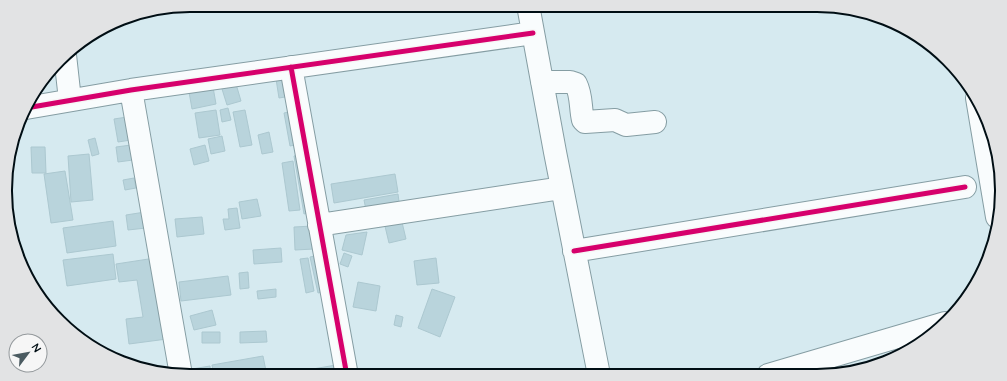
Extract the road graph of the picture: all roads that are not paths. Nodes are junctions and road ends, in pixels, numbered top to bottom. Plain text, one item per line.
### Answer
1 (529, 12) edge
2 (533, 33) junction
3 (66, 62) edge
4 (291, 67) junction
5 (542, 82) junction
6 (131, 90) junction
7 (70, 100) junction
8 (33, 107) edge
9 (655, 122) dead end
10 (989, 145) edge
11 (965, 187) dead end
12 (562, 188) junction
13 (995, 198) edge
14 (319, 225) junction
15 (574, 251) junction
16 (931, 327) edge
17 (180, 369) edge
18 (346, 369) edge
19 (598, 369) edge
20 (788, 369) edge

1 - 2 street
2 - 4 street
2 - 5 street
3 - 7 street
4 - 6 street
4 - 14 street
5 - 9 street
5 - 12 street
6 - 7 street
6 - 17 street
7 - 8 street
10 - 13 street
11 - 15 street
12 - 14 street
12 - 15 street
14 - 18 street
15 - 19 street
16 - 20 street

